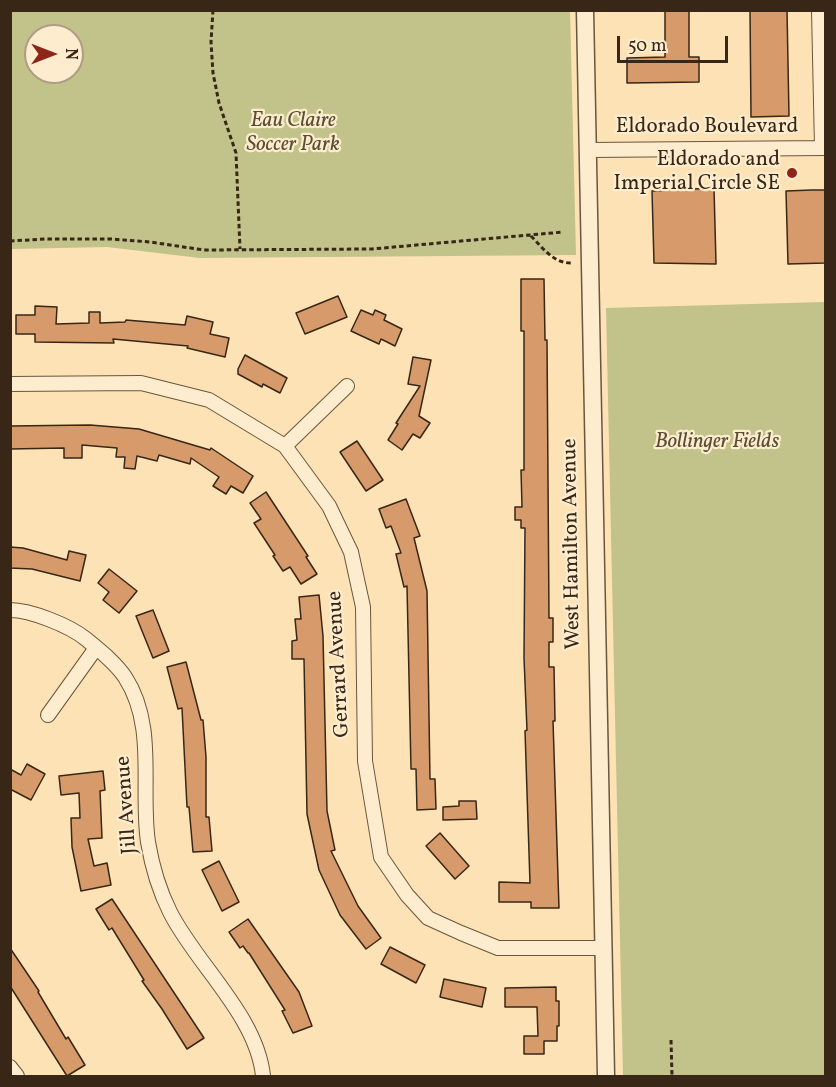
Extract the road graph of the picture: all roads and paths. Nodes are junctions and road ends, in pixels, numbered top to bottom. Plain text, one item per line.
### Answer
1 (213, 10) edge
2 (585, 10) edge
3 (819, 10) edge
4 (824, 148) edge
5 (588, 150) junction
6 (563, 232) dead end
7 (531, 236) junction
8 (10, 241) edge
9 (240, 249) junction
10 (571, 263) dead end
11 (10, 384) edge
12 (347, 386) dead end
13 (285, 446) junction
14 (10, 610) edge
15 (96, 648) junction
16 (48, 715) dead end
17 (604, 948) junction
18 (671, 1040) dead end
19 (10, 1067) edge
20 (17, 1077) edge
21 (263, 1077) edge
22 (606, 1077) edge
23 (672, 1077) edge

1 - 9 path
2 - 5 street, West Hamilton Avenue
3 - 4 street
4 - 5 street, Eldorado Boulevard
5 - 17 street, West Hamilton Avenue
6 - 7 path
7 - 9 path
7 - 10 path
8 - 9 path
11 - 13 street, Gerrard Avenue
12 - 13 street
13 - 17 street, Gerrard Avenue
14 - 15 street, Jill Avenue
15 - 16 street
15 - 21 street, Jill Avenue
17 - 22 street, West Hamilton Avenue
18 - 23 path
19 - 20 street

